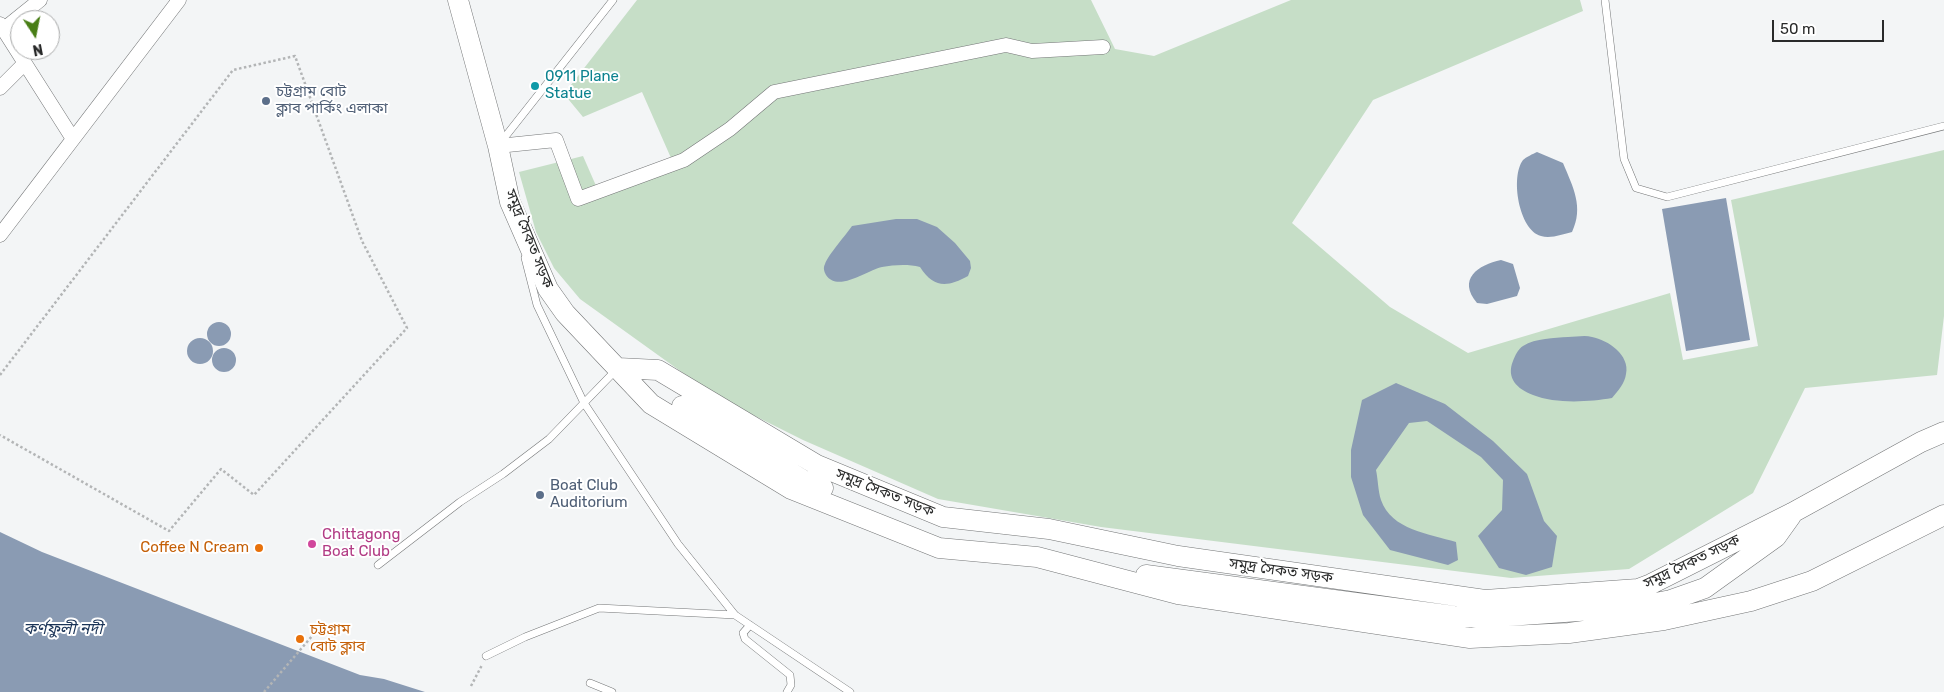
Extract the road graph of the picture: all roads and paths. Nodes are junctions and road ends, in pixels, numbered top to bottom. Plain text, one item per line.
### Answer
1 (40, 0) edge
2 (179, 0) edge
3 (458, 0) edge
4 (613, 0) edge
5 (1605, 0) edge
6 (2, 27) edge
7 (1103, 47) dead end
8 (25, 63) junction
9 (0, 88) edge
10 (1944, 126) edge
11 (73, 139) junction
12 (498, 146) junction
13 (510, 202) junction
14 (0, 235) edge
15 (618, 368) junction
16 (0, 375) edge
17 (584, 403) junction
18 (1944, 432) edge
19 (0, 435) edge
20 (1921, 442) junction
21 (1944, 448) edge
22 (1792, 513) junction
23 (1942, 515) edge
24 (378, 564) dead end
25 (1671, 600) junction
26 (1751, 601) junction
27 (735, 615) junction
28 (325, 621) dead end
29 (750, 625) junction
30 (486, 656) joint
31 (590, 683) dead end
32 (471, 686) dead end
33 (264, 692) edge
34 (612, 692) edge
35 (787, 692) edge
36 (850, 692) edge

1 - 6 street
2 - 11 street
3 - 12 main road, সমুদ্র সৈকত সড়ক
4 - 12 lane
5 - 10 lane
6 - 8 street
7 - 12 street
8 - 9 street
8 - 11 street
11 - 14 street
12 - 13 main road, সমুদ্র সৈকত সড়ক
13 - 15 main road, সমুদ্র সৈকত সড়ক
13 - 17 lane
15 - 17 lane
15 - 22 main road, সমুদ্র সৈকত সড়ক
15 - 25 main road
15 - 26 main road, সমুদ্র সৈকত সড়ক
16 - 19 path
17 - 24 lane
17 - 27 lane
18 - 20 main road, সমুদ্র সৈকত সড়ক
20 - 21 main road
20 - 22 main road, সমুদ্র সৈকত সড়ক
22 - 25 main road
23 - 26 main road, সমুদ্র সৈকত সড়ক
25 - 26 main road
27 - 29 lane
27 - 30 lane
28 - 33 path
29 - 35 lane
29 - 36 lane
30 - 32 path
31 - 34 lane

